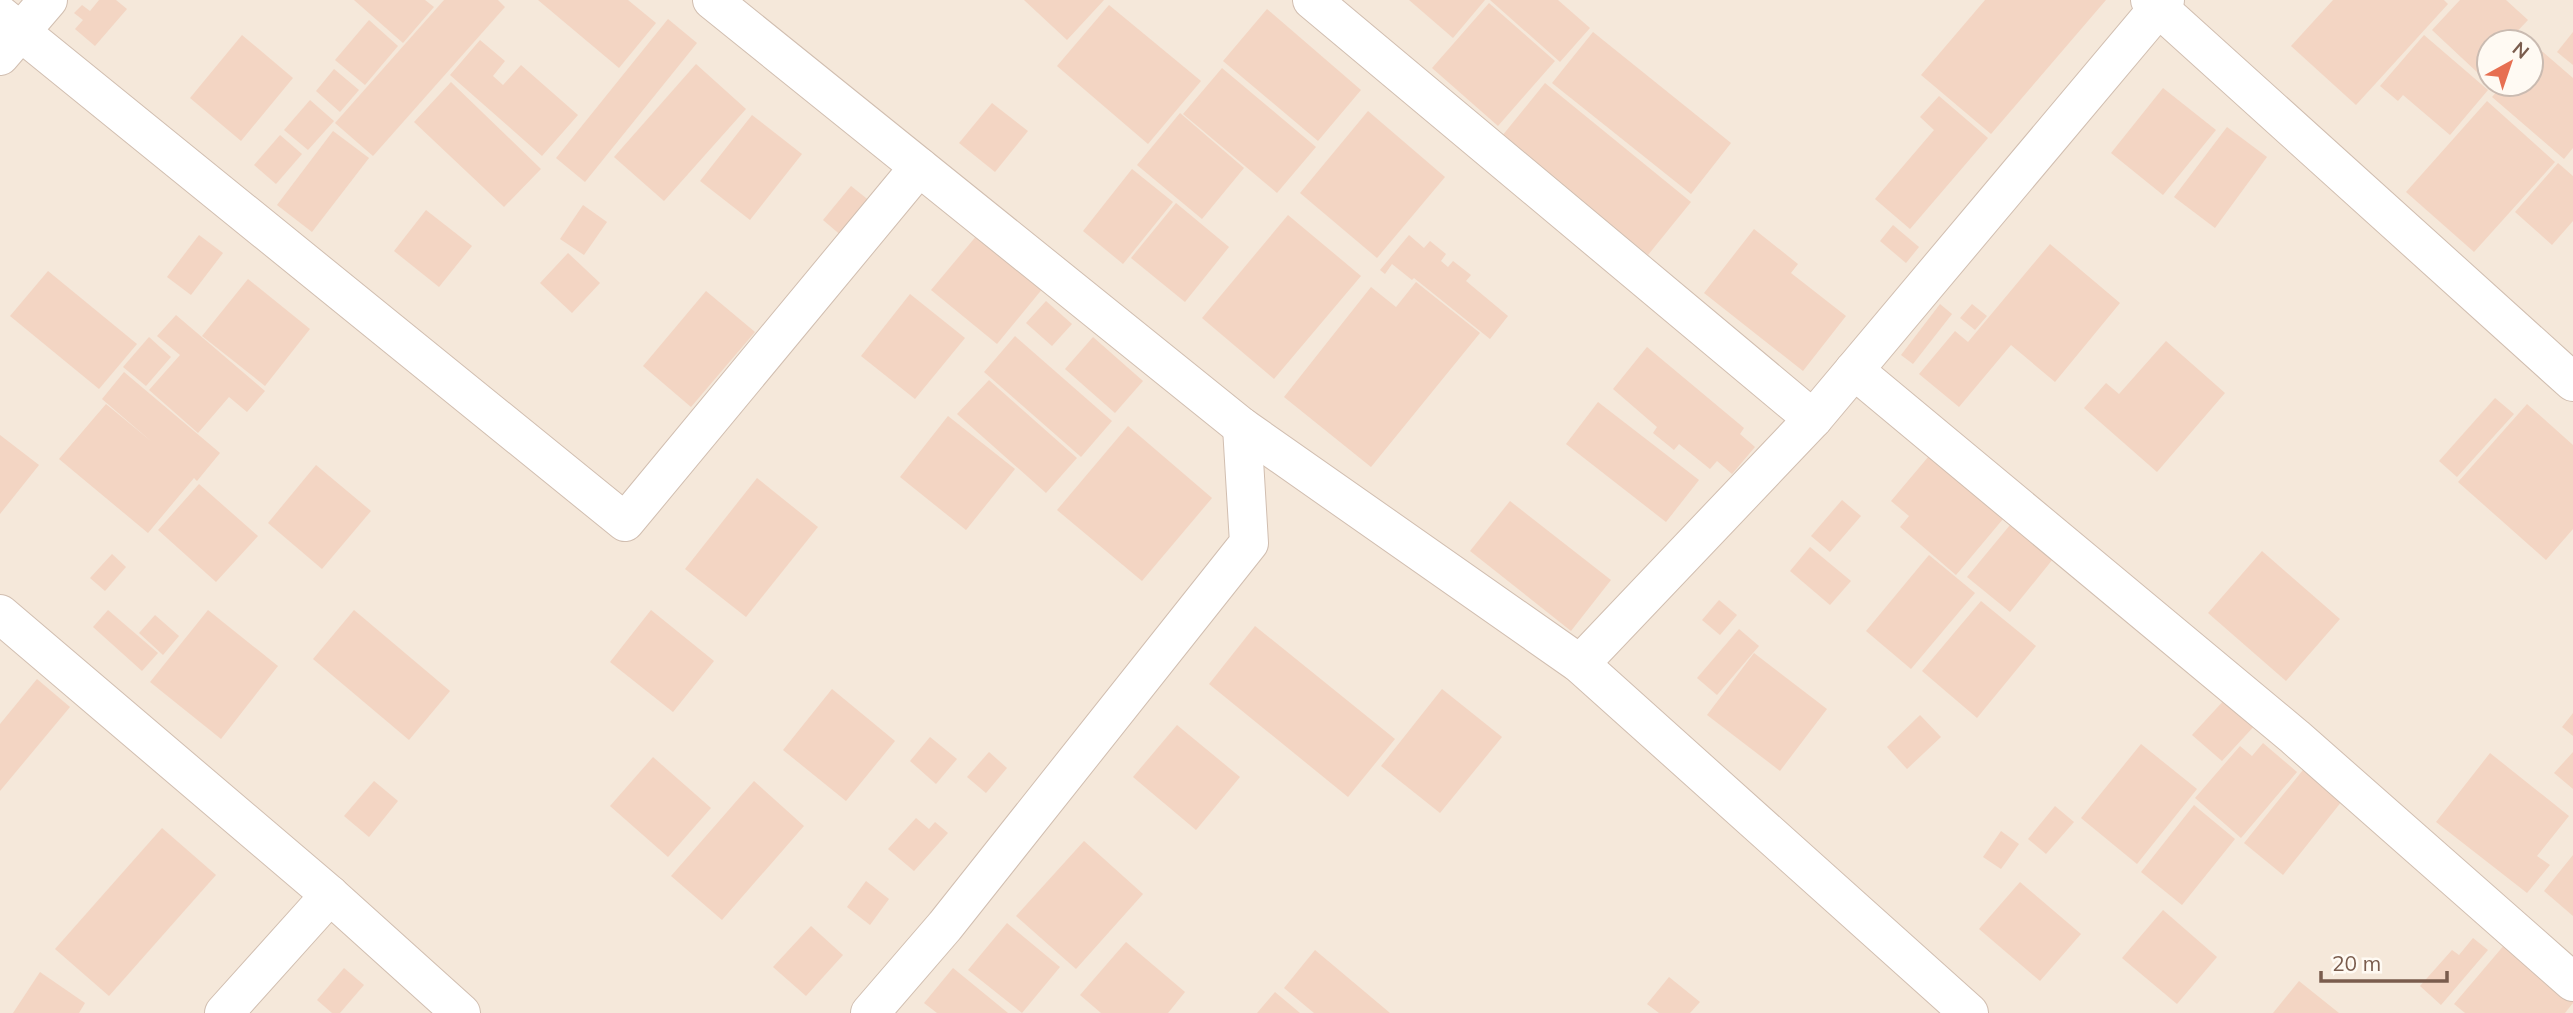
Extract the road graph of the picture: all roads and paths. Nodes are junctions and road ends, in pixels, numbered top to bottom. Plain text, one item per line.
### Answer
1 (48, 0) edge
2 (712, 0) edge
3 (1312, 0) edge
4 (2158, 2) edge
5 (6, 34) edge
6 (919, 167) junction
7 (1854, 370) junction
8 (2573, 382) edge
9 (1813, 419) junction
10 (1242, 427) junction
11 (0, 614) edge
12 (1580, 664) junction
13 (330, 895) junction
14 (2573, 982) edge
15 (224, 1013) edge
16 (461, 1013) edge
17 (870, 1013) edge
18 (1969, 1013) edge

1 - 5 street
2 - 6 street
3 - 9 street
4 - 7 street
4 - 8 street
5 - 6 street
6 - 10 street
7 - 9 street
7 - 14 street
9 - 12 street
10 - 12 street
10 - 17 street
11 - 13 street
12 - 18 street
13 - 15 street
13 - 16 street

